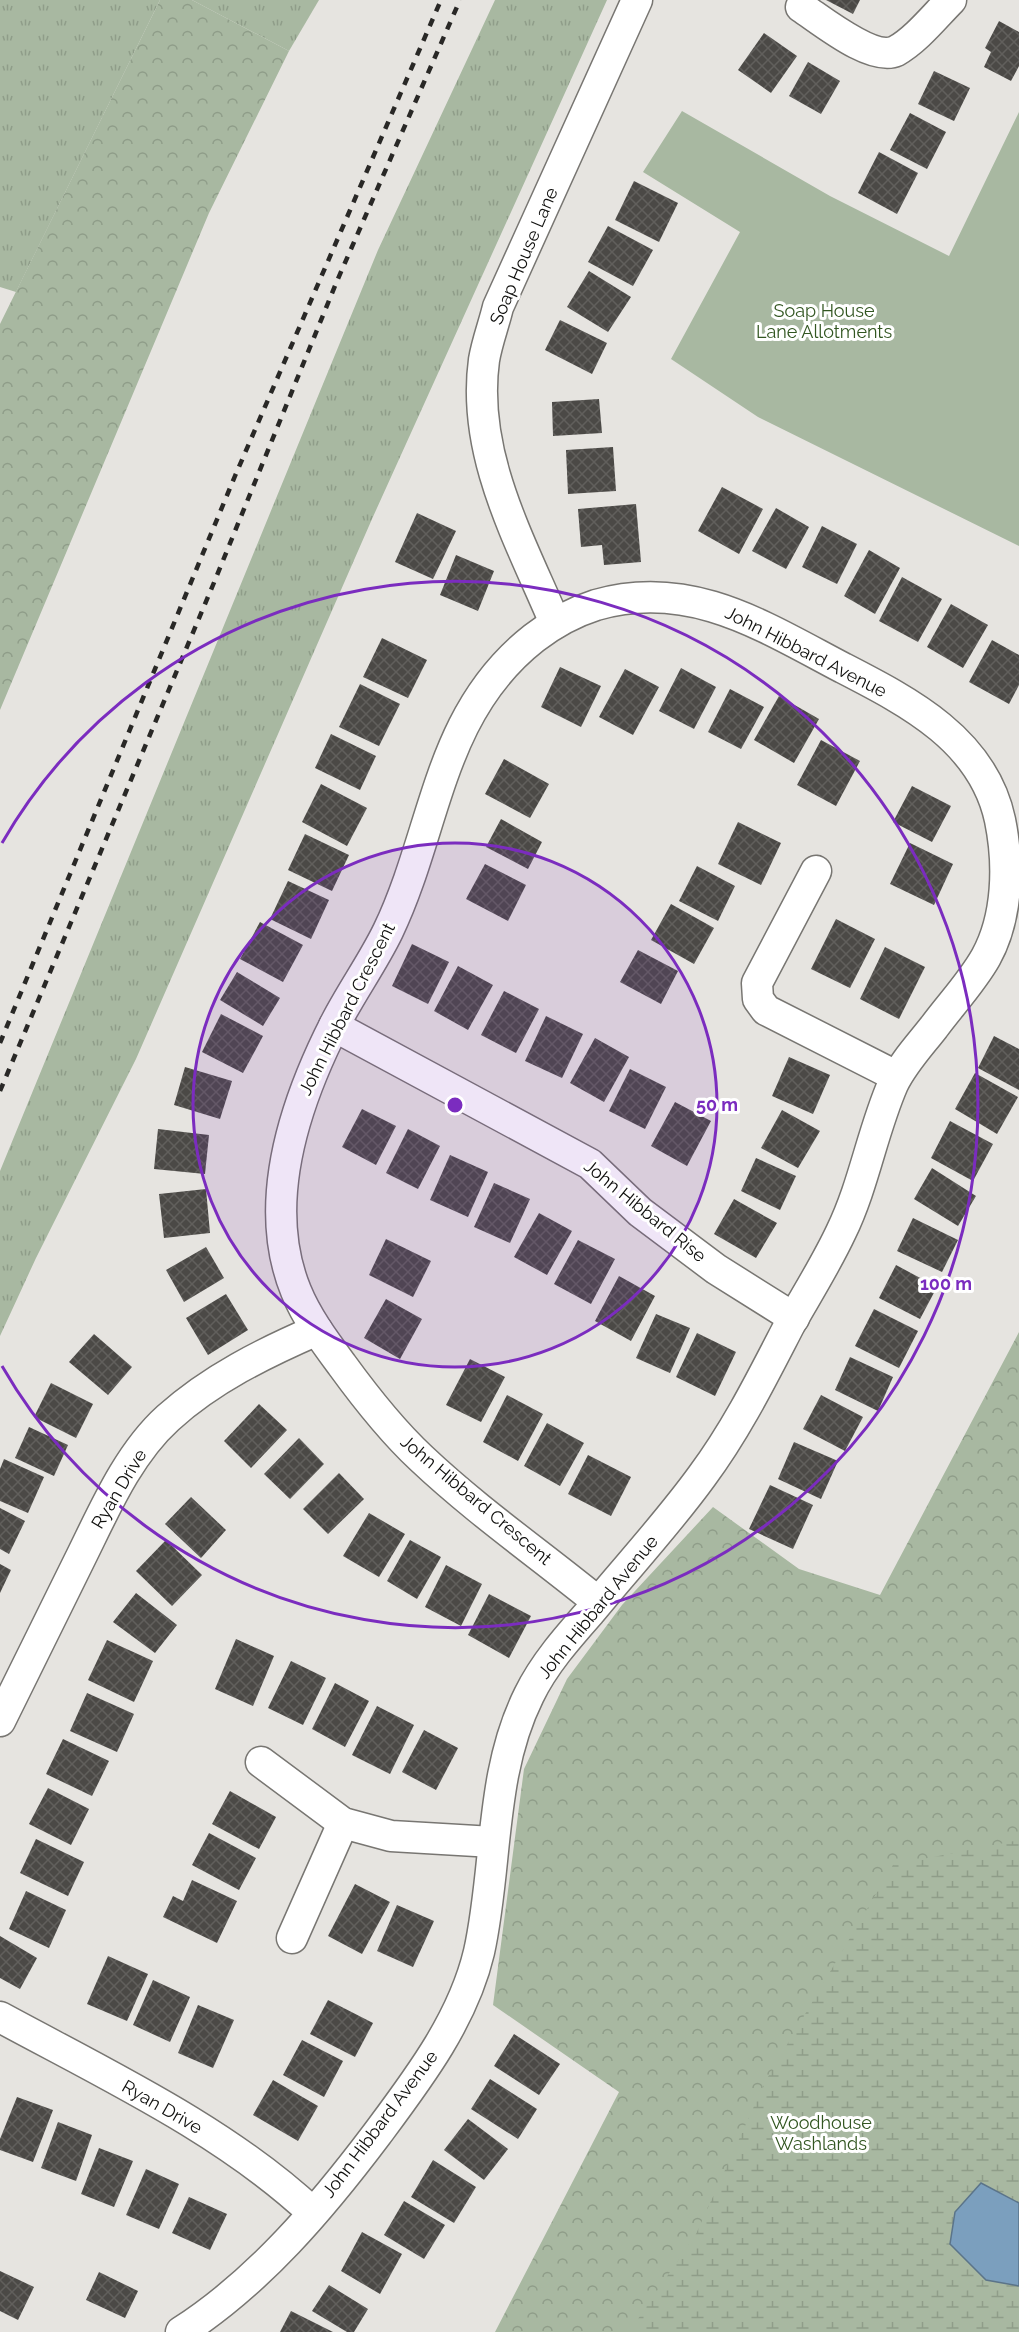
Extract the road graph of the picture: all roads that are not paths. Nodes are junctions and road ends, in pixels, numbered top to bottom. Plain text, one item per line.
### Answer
1 (637, 0) edge
2 (951, 0) edge
3 (801, 7) dead end
4 (555, 623) junction
5 (1009, 816) edge
6 (816, 871) dead end
7 (334, 1026) junction
8 (896, 1076) junction
9 (794, 1318) junction
10 (317, 1330) junction
11 (598, 1602) junction
12 (0, 1721) edge
13 (261, 1762) dead end
14 (343, 1823) junction
15 (493, 1842) junction
16 (292, 1938) dead end
17 (0, 2017) edge
18 (313, 2213) junction
19 (181, 2332) edge

1 - 4 street, Soap House Lane
2 - 3 street
4 - 5 street, John Hibbard Avenue
4 - 7 street, John Hibbard Crescent
5 - 8 street, John Hibbard Avenue
6 - 8 street
7 - 9 street, John Hibbard Rise
7 - 10 street, John Hibbard Crescent
8 - 9 street, John Hibbard Avenue
9 - 11 street, John Hibbard Avenue
10 - 11 street, John Hibbard Crescent
10 - 12 street, Ryan Drive
11 - 15 street, John Hibbard Avenue
13 - 14 street
14 - 15 street
14 - 16 street
15 - 18 street, John Hibbard Avenue
17 - 18 street, Ryan Drive
18 - 19 street, John Hibbard Avenue

